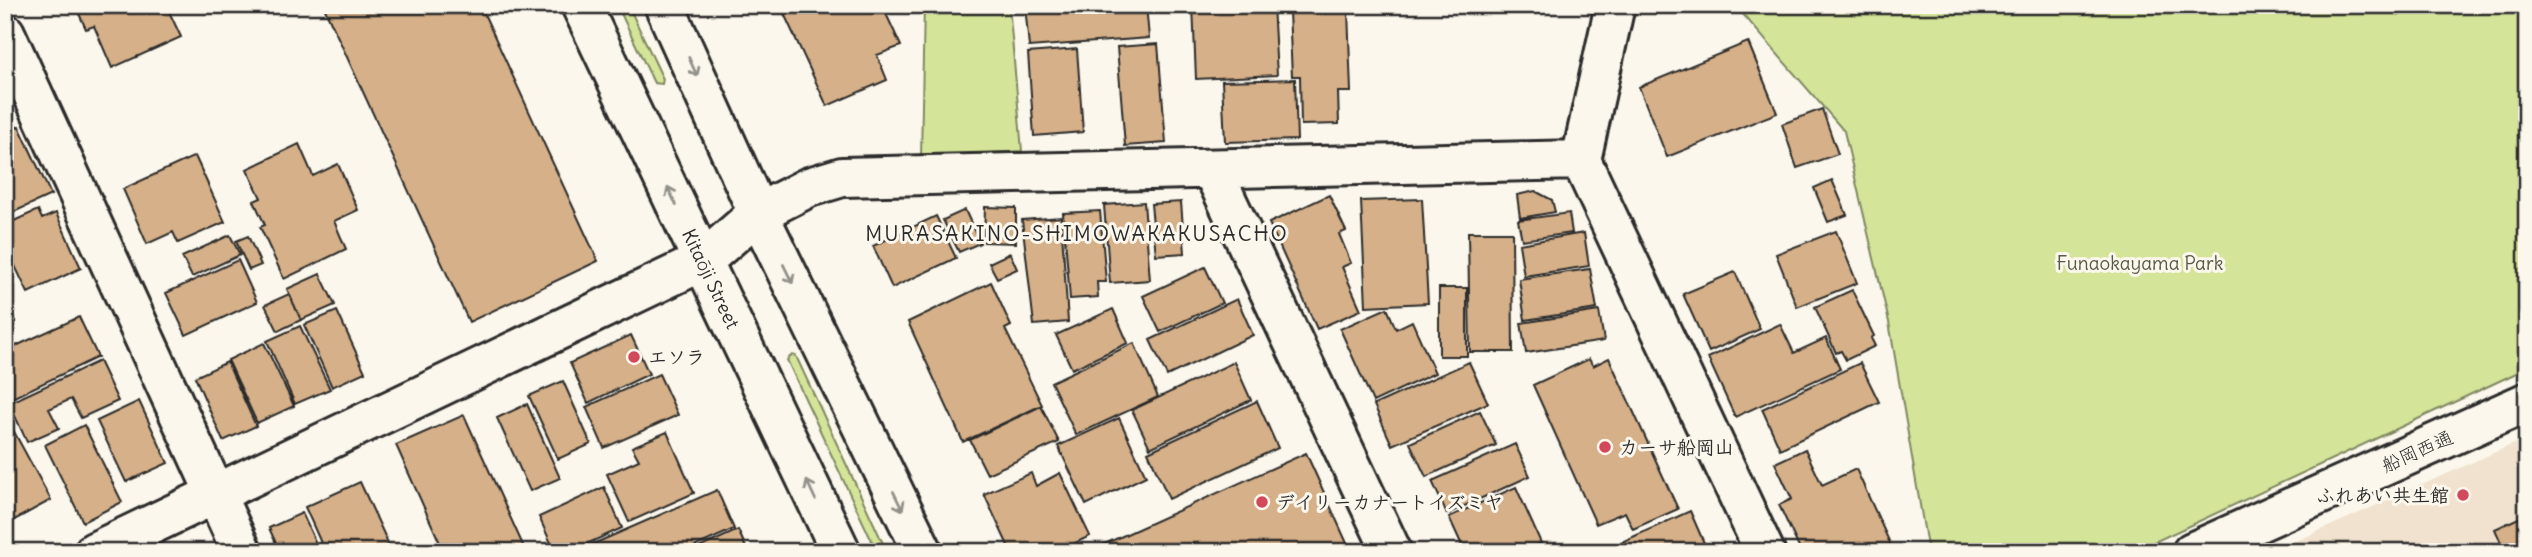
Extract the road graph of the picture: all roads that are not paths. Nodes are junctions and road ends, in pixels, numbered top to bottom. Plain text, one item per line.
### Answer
1 (581, 5) edge
2 (664, 5) edge
3 (1615, 5) edge
4 (5, 33) edge
5 (1581, 160) junction
6 (1212, 169) junction
7 (758, 213) junction
8 (703, 261) junction
9 (2527, 402) edge
10 (215, 494) junction
11 (94, 552) edge
12 (242, 552) edge
13 (841, 552) edge
14 (923, 552) edge
15 (1392, 552) edge
16 (1765, 552) edge
17 (2192, 552) edge

8 -> 1 street, Kitaōji Street
2 -> 7 street
3 - 5 street
4 - 10 street
5 - 6 street
5 - 16 street
6 - 7 street
6 - 15 street
7 - 8 street
7 -> 14 street
8 - 10 street
13 -> 8 street, Kitaōji Street
9 - 17 street, 船岡西通
10 - 11 street
10 - 12 street

